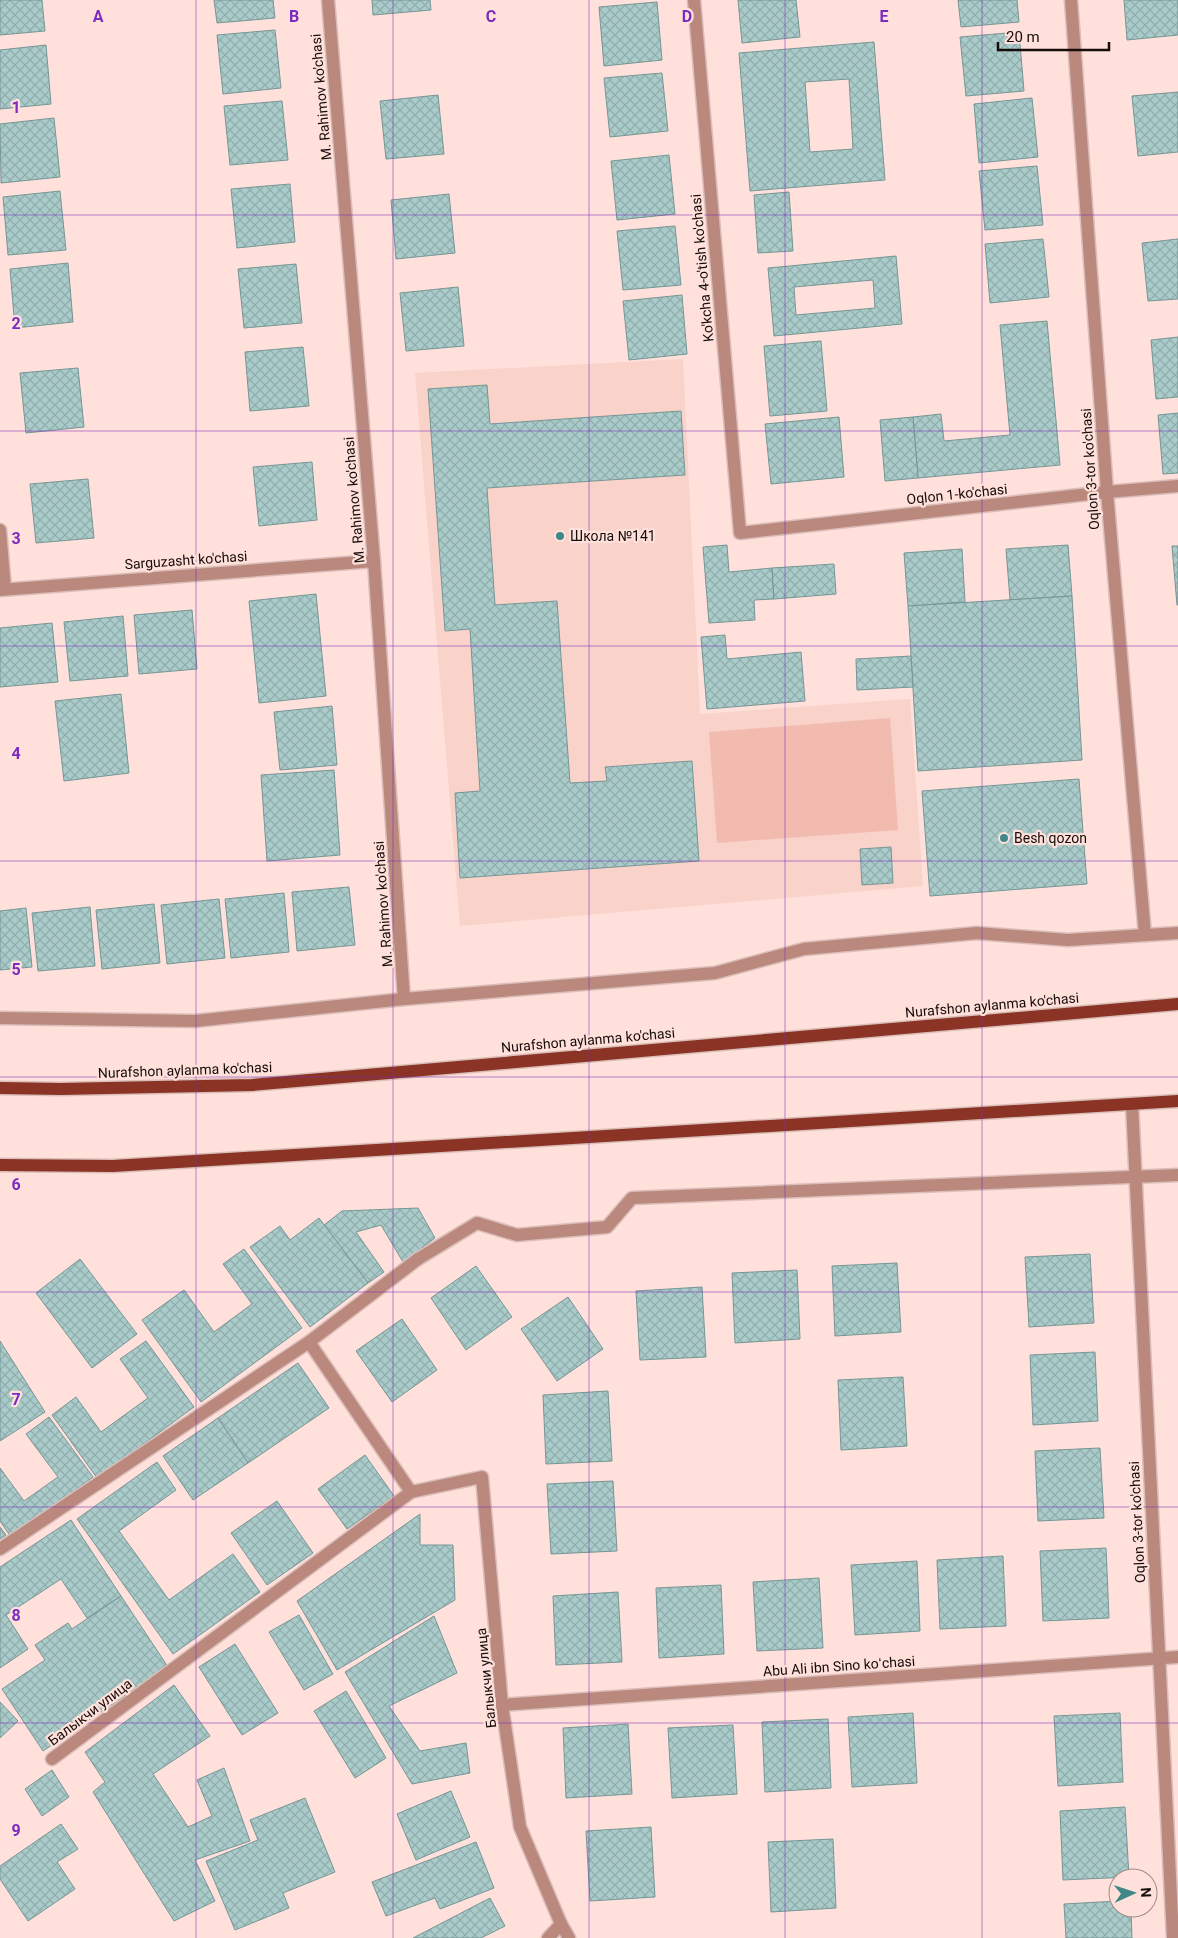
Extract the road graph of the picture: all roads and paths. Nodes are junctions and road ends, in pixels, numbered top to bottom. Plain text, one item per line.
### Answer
1 (328, 0) edge
2 (694, 0) edge
3 (1072, 0) edge
4 (1178, 486) edge
5 (1107, 492) junction
6 (0, 530) edge
7 (740, 533) joint
8 (374, 561) junction
9 (3, 589) edge
10 (1178, 932) edge
11 (1146, 935) junction
12 (404, 999) junction
13 (1178, 1004) edge
14 (0, 1018) edge
15 (0, 1088) edge
16 (1178, 1101) edge
17 (1132, 1104) junction
18 (0, 1165) edge
19 (1178, 1175) edge
20 (1135, 1178) junction
21 (309, 1342) junction
22 (410, 1492) junction
23 (0, 1549) edge
24 (1178, 1657) edge
25 (1159, 1659) junction
26 (502, 1705) junction
27 (52, 1759) dead end
28 (561, 1924) junction
29 (548, 1938) edge
30 (568, 1938) edge
31 (1173, 1938) edge

1 - 8 street, M. Rahimov ko'chasi
2 - 7 street, Ko'kcha 4-o'tish ko'chasi
3 - 5 street, Oqlon 3-tor ko'chasi
4 - 5 street, Oqlon 1-ko'chasi
5 - 7 street, Oqlon 1-ko'chasi
5 - 11 street, Oqlon 3-tor ko'chasi
6 - 9 street
8 - 9 street, Sarguzasht ko'chasi
8 - 12 street, M. Rahimov ko'chasi
10 - 11 street
11 - 12 street
12 - 14 street
13 - 15 main road, Nurafshon aylanma ko'chasi
16 - 17 main road
17 - 18 main road
17 - 20 street, Oqlon 3-tor ko'chasi
19 - 20 street
20 - 21 street
20 - 25 street, Oqlon 3-tor ko'chasi
21 - 22 street
21 - 23 street
22 - 26 street, Балыкчи улица
22 - 27 street, Балыкчи улица
24 - 25 street, Abu Ali ibn Sino koʻchasi
25 - 26 street, Abu Ali ibn Sino koʻchasi
25 - 31 street, Oqlon 3-tor ko'chasi
26 - 28 street, Балыкчи улица
28 - 29 street
28 - 30 street, Балыкчи улица

